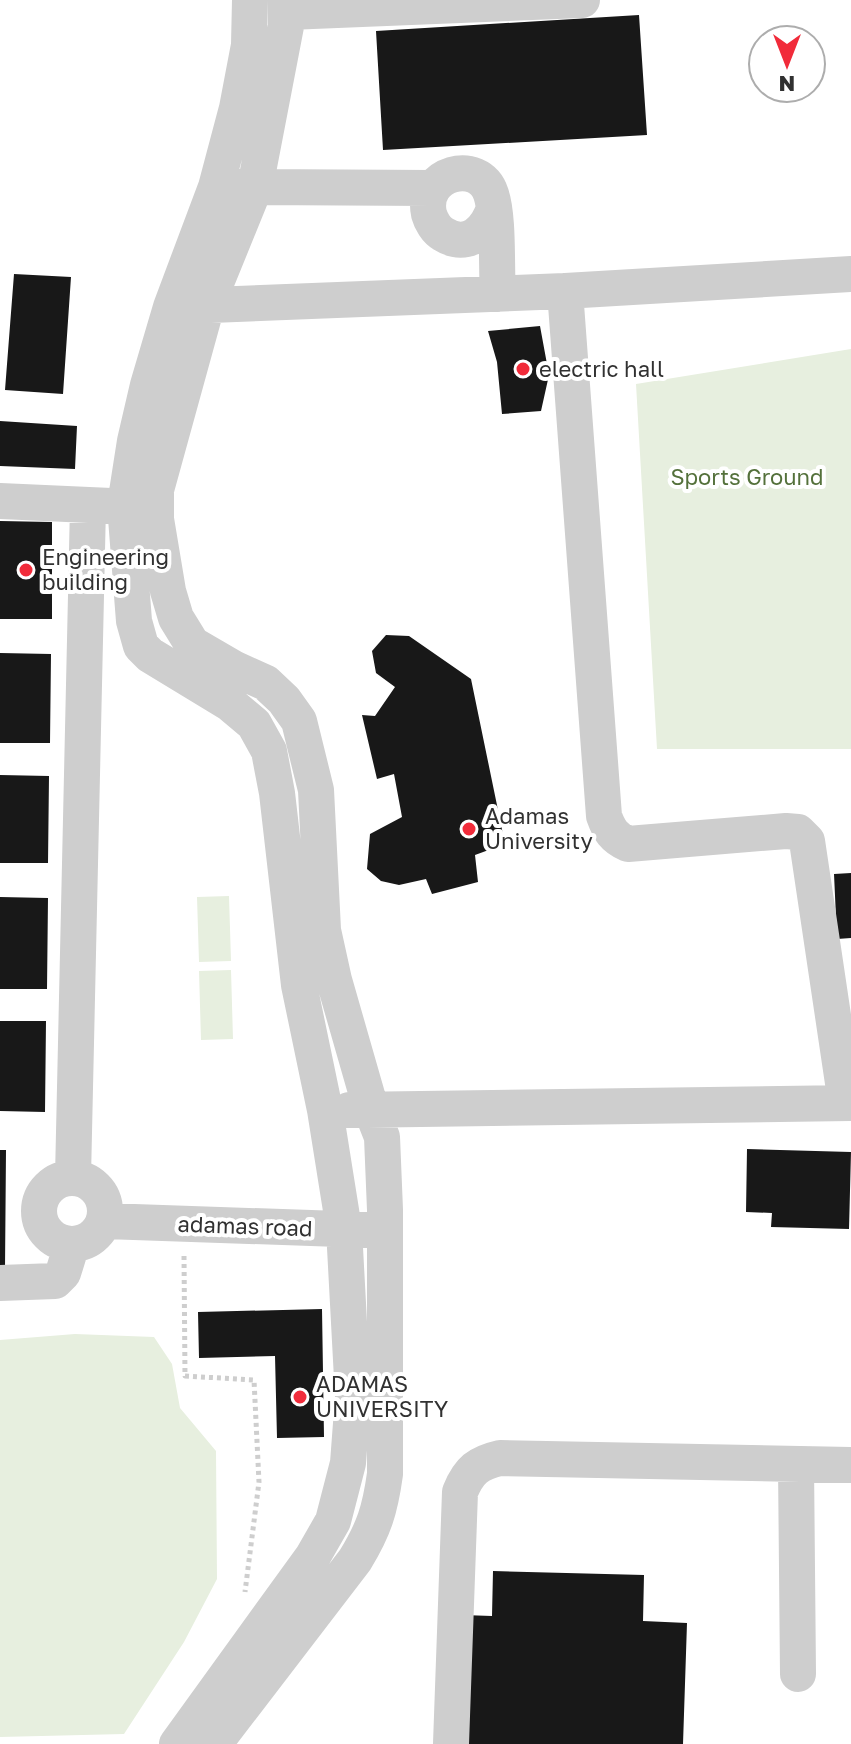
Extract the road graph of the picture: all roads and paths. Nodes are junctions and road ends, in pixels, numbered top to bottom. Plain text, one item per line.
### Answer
1 (250, 0) edge
2 (582, 0) edge
3 (287, 6) edge
4 (216, 187) junction
5 (255, 187) junction
6 (432, 188) junction
7 (494, 208) junction
8 (851, 274) edge
9 (565, 291) junction
10 (498, 294) junction
11 (207, 305) junction
12 (171, 307) junction
13 (0, 501) edge
14 (125, 505) junction
15 (88, 506) junction
16 (316, 790) junction
17 (277, 793) junction
18 (849, 1103) edge
19 (371, 1109) junction
20 (325, 1110) junction
21 (73, 1177) junction
22 (105, 1211) junction
23 (342, 1217) junction
24 (385, 1232) junction
25 (184, 1243) dead end
26 (72, 1244) junction
27 (0, 1283) edge
28 (796, 1464) junction
29 (851, 1465) edge
30 (245, 1600) dead end
31 (798, 1674) dead end
32 (177, 1744) edge
33 (214, 1744) edge
34 (451, 1744) edge

1 - 4 street
2 - 3 street
3 - 5 street
4 - 5 street
4 - 12 street
5 - 6 street
5 - 11 street
6 - 7 street
6 - 7 street
7 - 10 street
8 - 9 street
9 - 10 street
9 - 18 street
10 - 11 street
11 - 12 street
11 - 16 street
12 - 14 street
13 - 15 street
14 - 15 street
14 - 17 street
15 - 21 street
16 - 17 street
16 - 19 street
17 - 20 street
18 - 19 street
19 - 20 street
19 - 24 street
20 - 23 street
21 - 22 street
21 - 26 street
22 - 23 street, adamas road
22 - 26 street
23 - 24 street, adamas road
23 - 32 street
24 - 33 street
25 - 30 path
26 - 27 street
28 - 29 street
28 - 31 street
28 - 34 street

